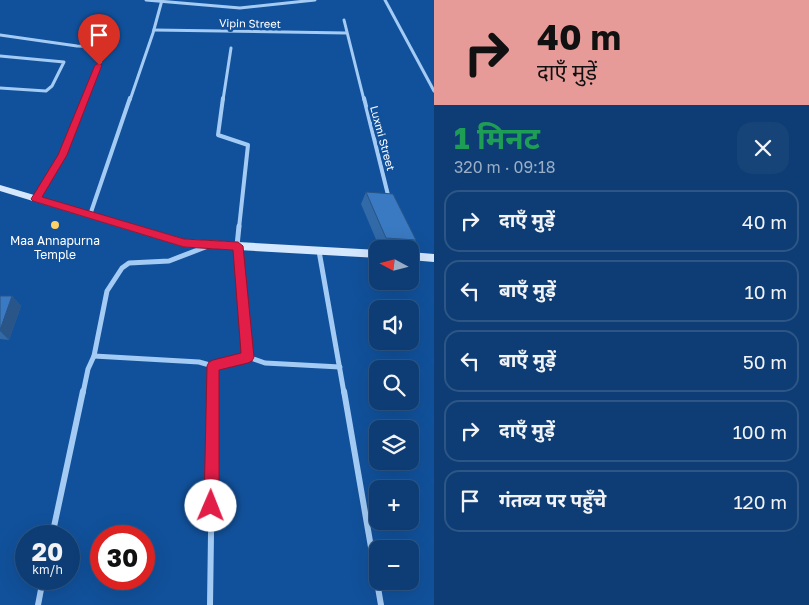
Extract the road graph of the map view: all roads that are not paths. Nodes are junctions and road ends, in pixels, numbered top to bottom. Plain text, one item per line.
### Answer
1 (146, 0) edge
2 (315, 0) edge
3 (385, 0) edge
4 (161, 1) edge
5 (344, 20) dead end
6 (154, 30) junction
7 (346, 33) junction
8 (0, 35) edge
9 (231, 48) dead end
10 (0, 56) edge
11 (0, 88) edge
12 (434, 91) edge
13 (1, 191) edge
14 (36, 199) junction
15 (390, 201) edge
16 (90, 215) junction
17 (404, 233) edge
18 (407, 240) edge
19 (210, 245) junction
20 (238, 246) junction
21 (319, 251) junction
22 (369, 254) edge
23 (419, 257) edge
24 (434, 258) edge
25 (94, 356) junction
26 (248, 357) junction
27 (213, 366) junction
28 (340, 367) junction
29 (54, 525) edge
30 (41, 590) edge
31 (38, 605) edge
32 (210, 605) edge
33 (381, 605) edge

1 - 4 street
2 - 4 street
3 - 12 street
4 - 6 street
5 - 7 street, Luxmi Street
6 - 7 street, Vipin Street
6 - 16 street
7 - 15 street, Luxmi Street
8 - 14 street
9 - 20 street
10 - 11 street
13 - 14 street
14 - 16 street
16 - 19 street
17 - 18 street
19 - 20 street
19 - 25 street
20 - 21 street
20 - 26 street
21 - 22 street
21 - 28 street
23 - 24 street
25 - 27 street
25 - 29 street
26 - 27 street
26 - 28 street
27 - 32 street
28 - 33 street
30 - 31 street

